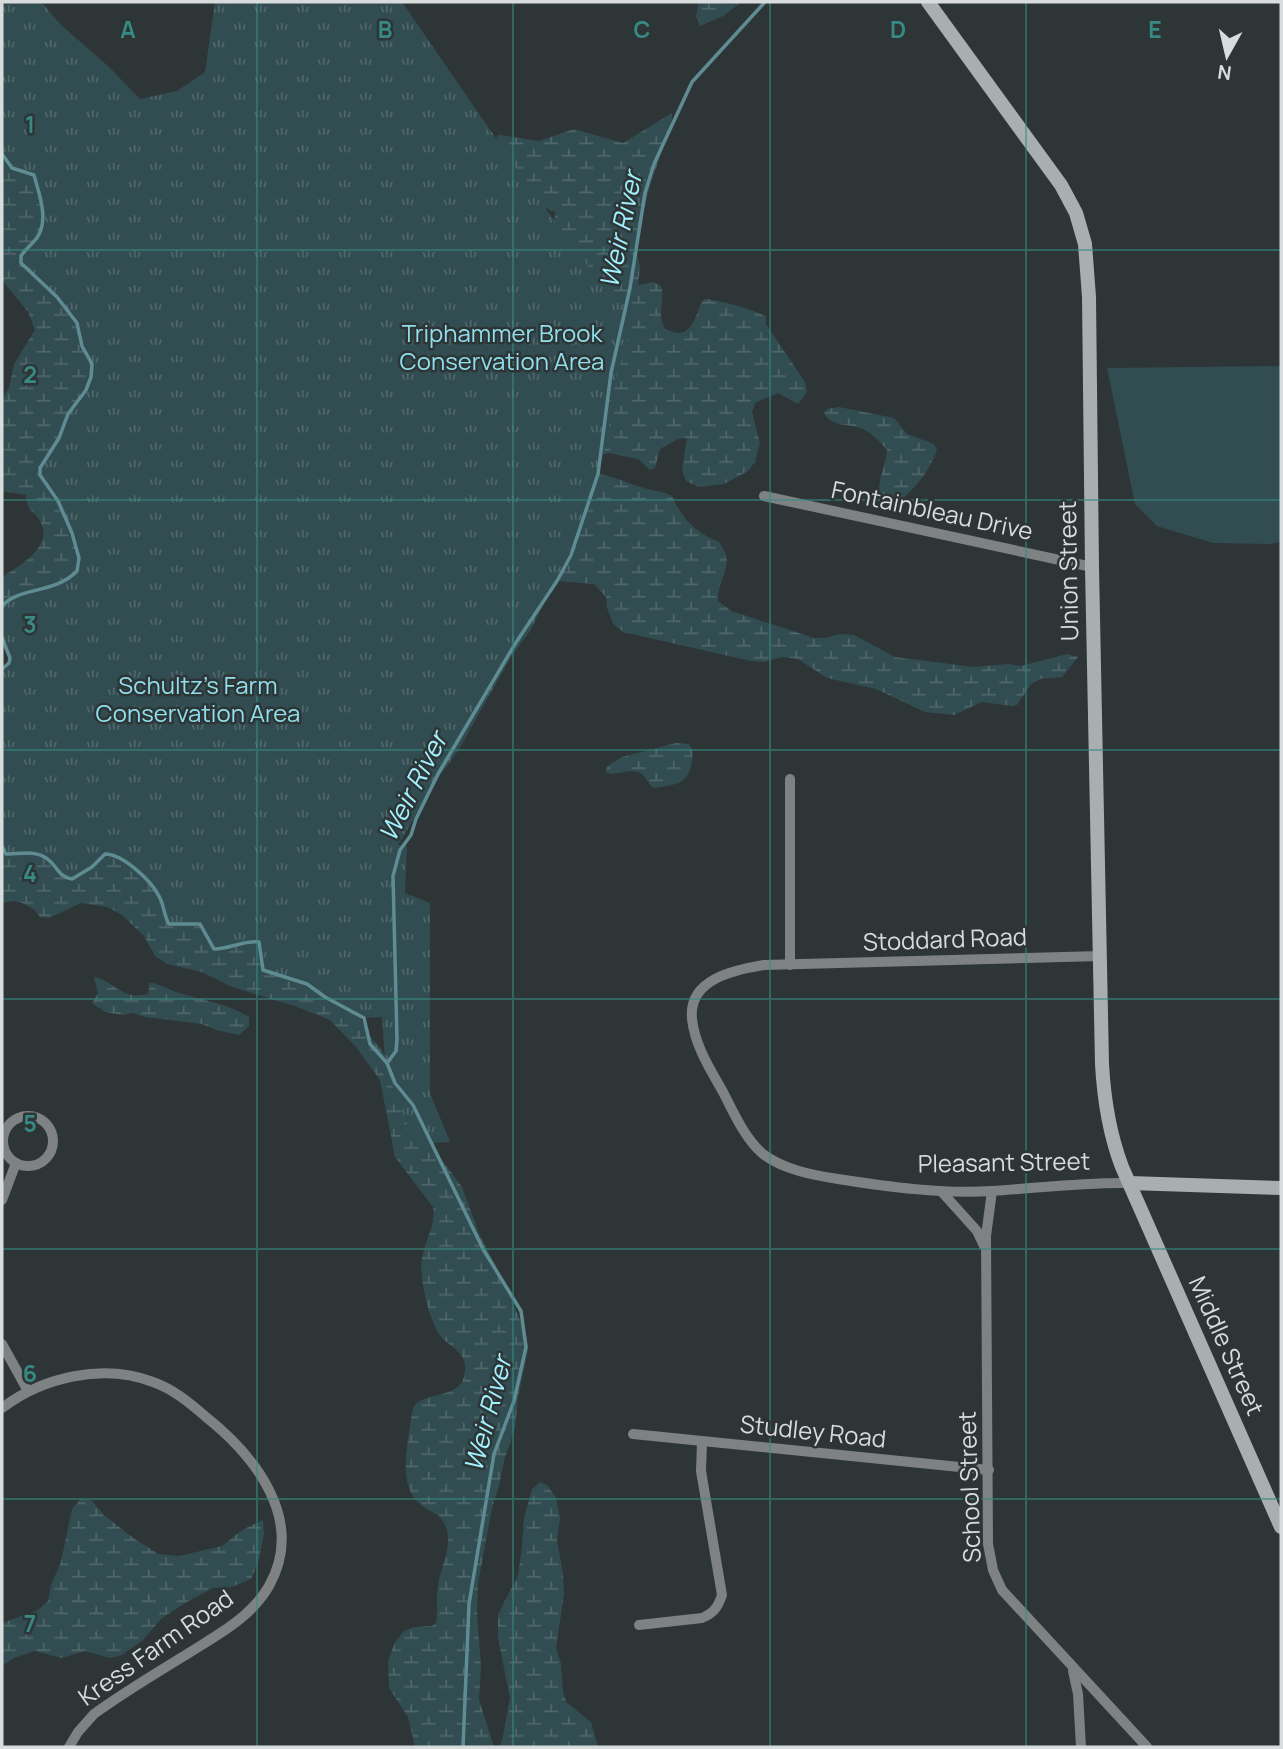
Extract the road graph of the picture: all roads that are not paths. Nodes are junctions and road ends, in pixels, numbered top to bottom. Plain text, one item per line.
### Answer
1 (928, 2) edge
2 (764, 496) dead end
3 (1091, 567) junction
4 (790, 779) dead end
5 (1101, 956) junction
6 (790, 965) junction
7 (16, 1163) junction
8 (1130, 1183) junction
9 (1281, 1188) edge
10 (941, 1191) junction
11 (992, 1191) junction
12 (2, 1200) edge
13 (986, 1252) junction
14 (2, 1344) edge
15 (28, 1391) junction
16 (2, 1408) edge
17 (633, 1434) dead end
18 (702, 1442) junction
19 (989, 1470) junction
20 (1281, 1527) edge
21 (639, 1625) dead end
22 (1072, 1667) junction
23 (69, 1747) edge
24 (1081, 1747) edge
25 (1147, 1747) edge

1 - 3 street, Union Street
2 - 3 street, Fontainbleau Drive
3 - 5 street, Union Street
4 - 6 street
5 - 6 street, Stoddard Road
5 - 8 street, Union Street
6 - 10 street, Pleasant Street
7 - 7 street
7 - 12 street
8 - 9 street, Pleasant Street
8 - 11 street, Pleasant Street
8 - 20 street, Middle Street
10 - 11 street, Pleasant Street
10 - 13 street, School Street
11 - 13 street, School Street
13 - 19 street, School Street
14 - 15 street
15 - 16 street, Kress Farm Road
15 - 23 street, Kress Farm Road
17 - 18 street, Studley Road
18 - 19 street, Studley Road
18 - 21 street
19 - 22 street, School Street
22 - 24 street
22 - 25 street, School Street

